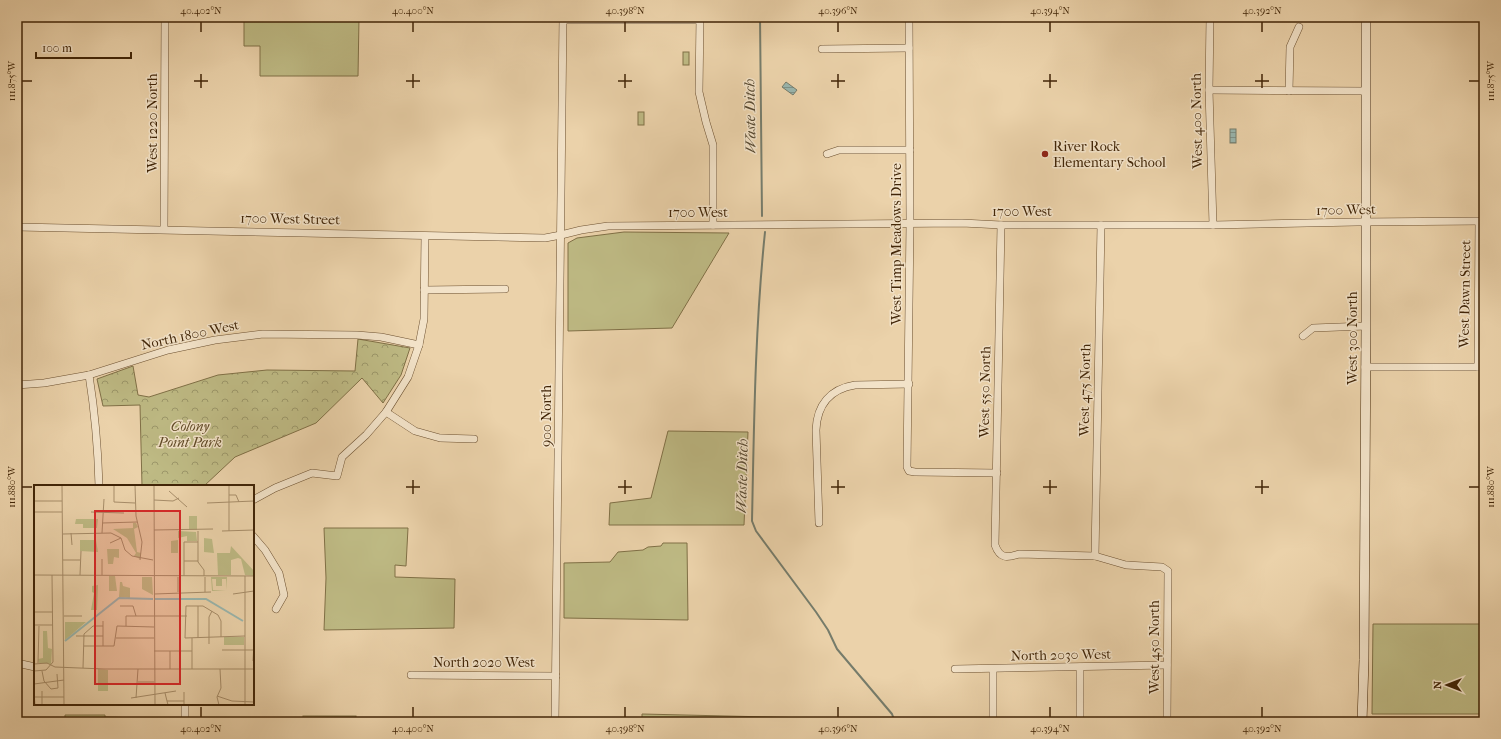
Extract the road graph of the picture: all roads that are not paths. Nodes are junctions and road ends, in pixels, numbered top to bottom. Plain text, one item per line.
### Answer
1 (165, 17) edge
2 (909, 17) edge
3 (1210, 17) edge
4 (1366, 17) edge
5 (564, 19) edge
6 (700, 19) edge
7 (1299, 27) dead end
8 (909, 48) junction
9 (822, 49) dead end
10 (1209, 90) junction
11 (1290, 91) junction
12 (1366, 91) junction
13 (910, 150) junction
14 (827, 154) dead end
15 (1366, 222) junction
16 (1482, 222) edge
17 (910, 224) junction
18 (713, 225) junction
19 (1001, 225) junction
20 (1101, 225) junction
21 (1213, 225) junction
22 (17, 227) edge
23 (164, 230) junction
24 (425, 236) junction
25 (561, 236) junction
26 (506, 289) dead end
27 (424, 290) junction
28 (1366, 326) junction
29 (1303, 336) dead end
30 (418, 345) junction
31 (1366, 367) junction
32 (1481, 367) edge
33 (89, 375) junction
34 (909, 384) junction
35 (17, 385) edge
36 (386, 412) junction
37 (474, 439) dead end
38 (997, 473) junction
39 (99, 485) edge
40 (254, 499) edge
41 (819, 523) dead end
42 (254, 537) edge
43 (1095, 556) junction
44 (276, 609) dead end
45 (17, 663) edge
46 (1167, 665) junction
47 (34, 667) edge
48 (1080, 667) junction
49 (955, 669) dead end
50 (993, 669) junction
51 (411, 675) dead end
52 (556, 676) junction
53 (185, 705) edge
54 (185, 722) edge
55 (556, 722) edge
56 (993, 722) edge
57 (1080, 722) edge
58 (1167, 722) edge
59 (1362, 722) edge

1 - 23 street, West 1220 North
2 - 8 street, West Timp Meadows Drive
3 - 10 street, West 400 North
4 - 12 street, West 300 North
5 - 6 street
5 - 25 street, 900 North
6 - 18 street
7 - 11 street
8 - 9 street
8 - 13 street, West Timp Meadows Drive
10 - 11 street
10 - 21 street, West 400 North
11 - 12 street
12 - 15 street, West 300 North
13 - 14 street
13 - 17 street, West Timp Meadows Drive
15 - 16 street, 1700 West
15 - 21 street, 1700 West
15 - 28 street, West 300 North
16 - 32 street, West Dawn Street
17 - 18 street, 1700 West
17 - 19 street, 1700 West
17 - 34 street, West Timp Meadows Drive
18 - 25 street, 1700 West
19 - 20 street, 1700 West
19 - 38 street, West 550 North
20 - 21 street, 1700 West
20 - 43 street, West 475 North
22 - 23 street, 1700 West Street
23 - 24 street, 1700 West Street
24 - 25 street, 1700 West Street
24 - 27 street
25 - 52 street, 900 North
26 - 27 street
27 - 30 street
28 - 29 street
28 - 31 street, West 300 North
30 - 33 street, North 1800 West
30 - 36 street
31 - 32 street
31 - 59 street, West 300 North
33 - 35 street, North 1800 West
33 - 39 street
34 - 38 street, West Timp Meadows Drive
34 - 41 street
36 - 37 street
36 - 40 street
38 - 43 street, West 550 North
42 - 44 street
43 - 46 street, West 450 North
45 - 47 street
46 - 48 street, North 2030 West
46 - 58 street, West 450 North
48 - 50 street, North 2030 West
48 - 57 street
49 - 50 street, North 2030 West
50 - 56 street
51 - 52 street, North 2020 West
52 - 55 street, 900 North
53 - 54 street

